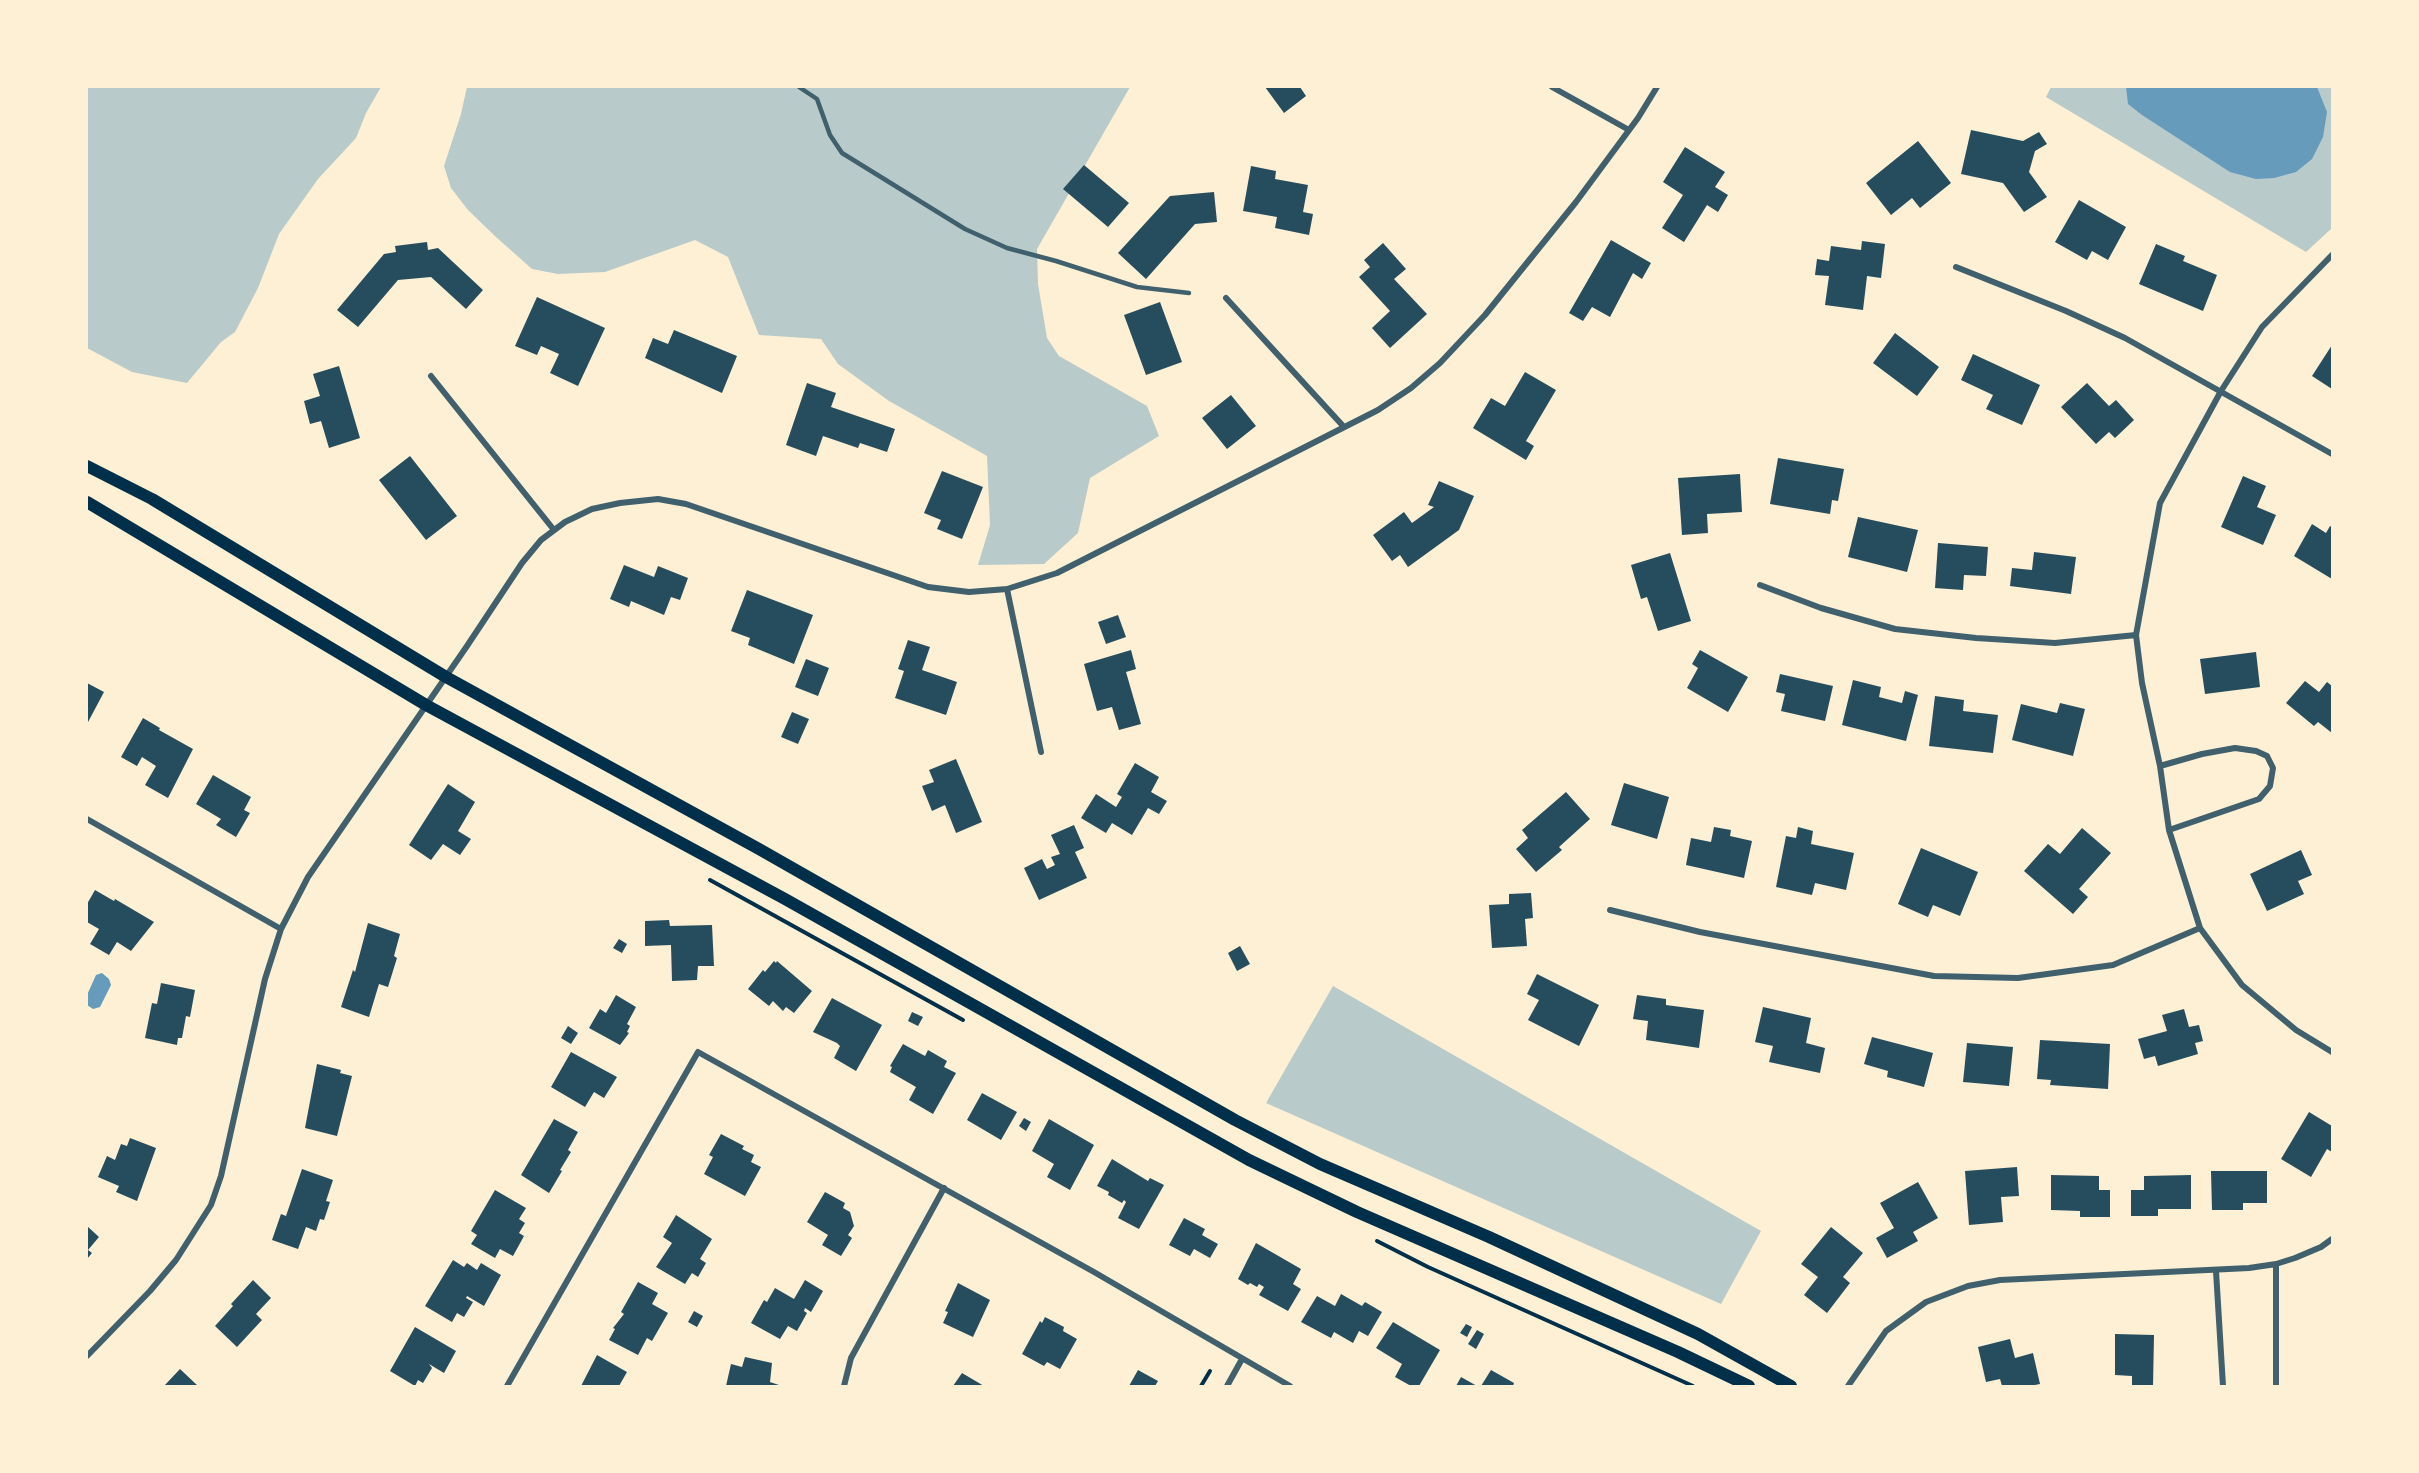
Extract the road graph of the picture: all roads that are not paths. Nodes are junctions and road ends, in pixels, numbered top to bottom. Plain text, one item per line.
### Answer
1 (799, 87) edge
2 (1552, 87) edge
3 (1657, 87) edge
4 (1629, 130) junction
5 (2332, 255) edge
6 (1956, 267) dead end
7 (1190, 293) dead end
8 (1226, 298) dead end
9 (431, 376) dead end
10 (2221, 391) junction
11 (1344, 427) junction
12 (2332, 454) edge
13 (87, 466) edge
14 (87, 502) edge
15 (554, 530) junction
16 (1760, 585) dead end
17 (1008, 589) junction
18 (2136, 635) junction
19 (446, 677) junction
20 (426, 705) junction
21 (1041, 752) dead end
22 (2160, 766) junction
23 (87, 819) edge
24 (2169, 830) junction
25 (1610, 909) dead end
26 (2199, 928) junction
27 (281, 930) junction
28 (2332, 1052) edge
29 (944, 1188) junction
30 (2332, 1239) edge
31 (2276, 1264) junction
32 (2216, 1271) junction
33 (87, 1356) edge
34 (1242, 1359) junction
35 (507, 1386) edge
36 (844, 1386) edge
37 (1227, 1386) edge
38 (1290, 1386) edge
39 (1749, 1386) edge
40 (1791, 1386) edge
41 (1848, 1386) edge
42 (2223, 1386) edge
43 (2276, 1386) edge

1 - 7 lane
2 - 4 street
3 - 4 street
4 - 11 street
5 - 10 street
6 - 10 street
8 - 11 street
9 - 15 street
10 - 12 street
10 - 18 street
11 - 17 street
13 - 19 main road
14 - 20 main road
15 - 17 street
15 - 19 street
16 - 18 street
17 - 21 street
18 - 22 street
19 - 20 street
19 - 40 main road
20 - 27 street
20 - 39 main road
22 - 24 street
22 - 24 street
23 - 27 street
24 - 26 street
25 - 26 street
26 - 28 street
27 - 33 street
29 - 34 street
29 - 35 street
29 - 36 street
30 - 31 street
31 - 32 street
31 - 43 street
32 - 41 street
32 - 42 street
34 - 37 street
34 - 38 street

